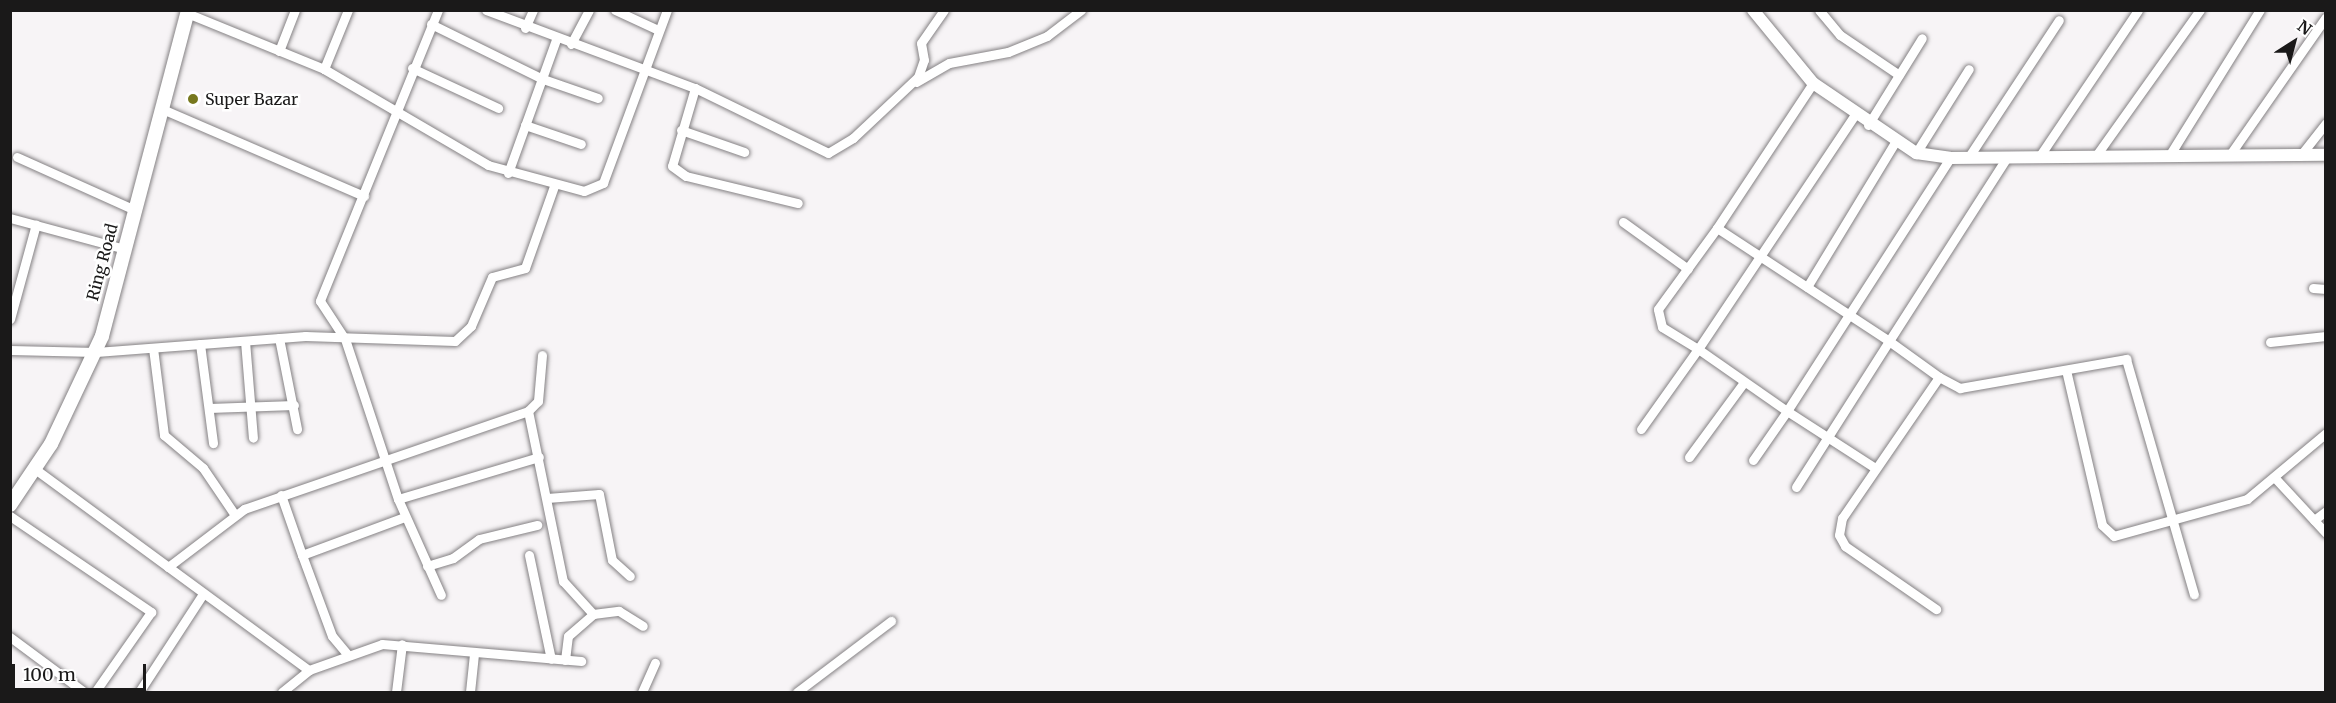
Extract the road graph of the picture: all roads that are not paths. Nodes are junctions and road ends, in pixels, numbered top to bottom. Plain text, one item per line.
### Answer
1 (295, 10) edge
2 (348, 10) edge
3 (438, 10) edge
4 (486, 10) edge
5 (533, 10) edge
6 (589, 10) edge
7 (615, 10) edge
8 (667, 10) edge
9 (944, 10) edge
10 (1081, 10) edge
11 (1753, 10) edge
12 (1819, 10) edge
13 (2138, 10) edge
14 (2200, 10) edge
15 (2260, 10) edge
16 (187, 12) edge
17 (2325, 17) edge
18 (2060, 20) dead end
19 (431, 24) junction
20 (525, 28) junction
21 (658, 30) junction
22 (1922, 38) dead end
23 (556, 40) junction
24 (571, 44) junction
25 (279, 51) junction
26 (412, 68) junction
27 (324, 69) junction
28 (643, 69) junction
29 (1969, 69) dead end
30 (1899, 75) junction
31 (543, 79) junction
32 (1813, 83) junction
33 (910, 85) junction
34 (695, 88) junction
35 (598, 98) dead end
36 (498, 108) dead end
37 (162, 109) junction
38 (394, 111) junction
39 (1854, 116) junction
40 (2325, 123) edge
41 (525, 125) junction
42 (1868, 125) junction
43 (681, 130) junction
44 (1895, 142) junction
45 (581, 144) dead end
46 (744, 152) dead end
47 (1916, 153) junction
48 (2325, 155) edge
49 (2095, 156) junction
50 (2169, 156) junction
51 (2229, 156) junction
52 (2300, 156) junction
53 (17, 157) dead end
54 (2007, 157) junction
55 (2039, 157) junction
56 (1950, 158) junction
57 (1968, 158) junction
58 (508, 173) junction
59 (554, 186) junction
60 (364, 196) junction
61 (798, 203) dead end
62 (135, 210) junction
63 (10, 218) edge
64 (1623, 222) dead end
65 (36, 224) junction
66 (1717, 228) junction
67 (125, 249) junction
68 (1761, 257) junction
69 (1688, 269) junction
70 (1807, 287) junction
71 (2313, 288) dead end
72 (2325, 289) edge
73 (1849, 314) junction
74 (10, 319) edge
75 (2325, 336) edge
76 (279, 338) junction
77 (345, 339) junction
78 (1889, 340) junction
79 (245, 341) junction
80 (2270, 342) dead end
81 (200, 344) junction
82 (153, 348) junction
83 (1698, 349) junction
84 (10, 350) edge
85 (96, 352) junction
86 (542, 355) dead end
87 (2066, 370) junction
88 (1939, 377) junction
89 (1744, 382) junction
90 (294, 405) junction
91 (209, 408) junction
92 (251, 408) junction
93 (528, 411) junction
94 (1787, 411) junction
95 (297, 429) dead end
96 (1641, 429) dead end
97 (2325, 434) edge
98 (254, 438) dead end
99 (1828, 438) junction
100 (213, 443) dead end
101 (539, 457) junction
102 (1689, 457) dead end
103 (385, 458) junction
104 (1753, 460) dead end
105 (1875, 468) junction
106 (34, 469) junction
107 (2275, 478) junction
108 (1796, 487) dead end
109 (281, 495) junction
110 (547, 498) junction
111 (398, 499) junction
112 (10, 505) edge
113 (2325, 511) edge
114 (235, 515) junction
115 (10, 516) edge
116 (405, 517) junction
117 (2175, 518) junction
118 (2314, 520) junction
119 (537, 525) dead end
120 (2325, 533) edge
121 (302, 555) junction
122 (529, 555) dead end
123 (427, 566) junction
124 (168, 567) junction
125 (630, 576) dead end
126 (203, 594) junction
127 (2194, 594) dead end
128 (441, 596) dead end
129 (1935, 609) dead end
130 (593, 614) junction
131 (891, 621) dead end
132 (643, 626) dead end
133 (10, 637) edge
134 (402, 644) junction
135 (474, 654) junction
136 (348, 656) junction
137 (551, 659) junction
138 (565, 660) junction
139 (581, 661) dead end
140 (655, 663) dead end
141 (309, 670) junction
142 (84, 693) edge
143 (95, 693) edge
144 (139, 693) edge
145 (282, 693) edge
146 (396, 693) edge
147 (470, 693) edge
148 (642, 693) edge
149 (797, 693) edge

1 - 25 street
2 - 27 street
3 - 19 street
4 - 20 street
5 - 20 street
6 - 24 street
7 - 21 street
8 - 21 street
9 - 33 street
10 - 33 street
11 - 32 street
12 - 30 street
13 - 55 street
14 - 49 street
15 - 50 street
16 - 25 street
16 - 37 main road, Ring Road
17 - 51 street
18 - 57 street
19 - 26 street
19 - 31 street
20 - 23 street
21 - 28 street
22 - 30 street
23 - 24 street
23 - 31 street
24 - 28 street
25 - 27 street
26 - 36 street
26 - 38 street
27 - 38 street
28 - 34 street
28 - 59 street
29 - 47 street
30 - 42 street
31 - 35 street
31 - 41 street
32 - 39 street
32 - 66 street
33 - 34 street
34 - 43 street
37 - 60 street
37 - 62 main road, Ring Road
38 - 58 street
38 - 60 street
39 - 42 street
39 - 68 street
40 - 52 street
41 - 45 street
41 - 58 street
42 - 44 street
43 - 46 street
43 - 61 street
44 - 47 street
44 - 70 street
47 - 56 street
48 - 52 street
49 - 50 street
49 - 55 street
50 - 51 street
51 - 52 street
53 - 62 street
54 - 55 street
54 - 57 street
54 - 78 street
56 - 57 street
56 - 73 street
58 - 59 street
59 - 77 street
60 - 77 street
62 - 67 main road, Ring Road
63 - 65 street
64 - 69 street
65 - 67 street
65 - 74 street
66 - 68 street
66 - 69 street
67 - 85 main road, Ring Road
68 - 70 street
68 - 83 street
69 - 83 street
70 - 73 street
71 - 72 street
73 - 78 street
73 - 94 street
75 - 80 street
76 - 77 street
76 - 79 street
76 - 90 street
77 - 103 street
78 - 88 street
78 - 99 street
79 - 81 street
79 - 92 street
81 - 82 street
81 - 91 street
82 - 85 street
82 - 114 street
83 - 89 street
83 - 96 street
84 - 85 street
85 - 106 main road, Ring Road
86 - 93 street
87 - 88 street
87 - 117 street
87 - 117 street
88 - 105 street
89 - 94 street
89 - 102 street
90 - 92 street
90 - 95 street
91 - 92 street
91 - 100 street
92 - 98 street
93 - 101 street
93 - 103 street
94 - 99 street
94 - 104 street
97 - 107 street
99 - 105 street
99 - 108 street
101 - 110 street
101 - 111 street
103 - 109 street
103 - 111 street
105 - 129 street
106 - 112 main road, Ring Road
106 - 124 street
107 - 117 street
107 - 118 street
109 - 114 street
109 - 121 street
110 - 125 street
110 - 130 street
111 - 116 street
113 - 118 street
114 - 124 street
115 - 143 street
116 - 121 street
116 - 123 street
117 - 127 street
118 - 120 street
119 - 123 street
121 - 136 street
122 - 137 street
123 - 128 street
124 - 126 street
126 - 141 street
126 - 144 street
130 - 132 street
130 - 138 street
131 - 149 street
133 - 142 street
134 - 135 street
134 - 136 street
134 - 146 street
135 - 137 street
135 - 147 street
136 - 141 street
137 - 138 street
138 - 139 street
140 - 148 street
141 - 145 street

